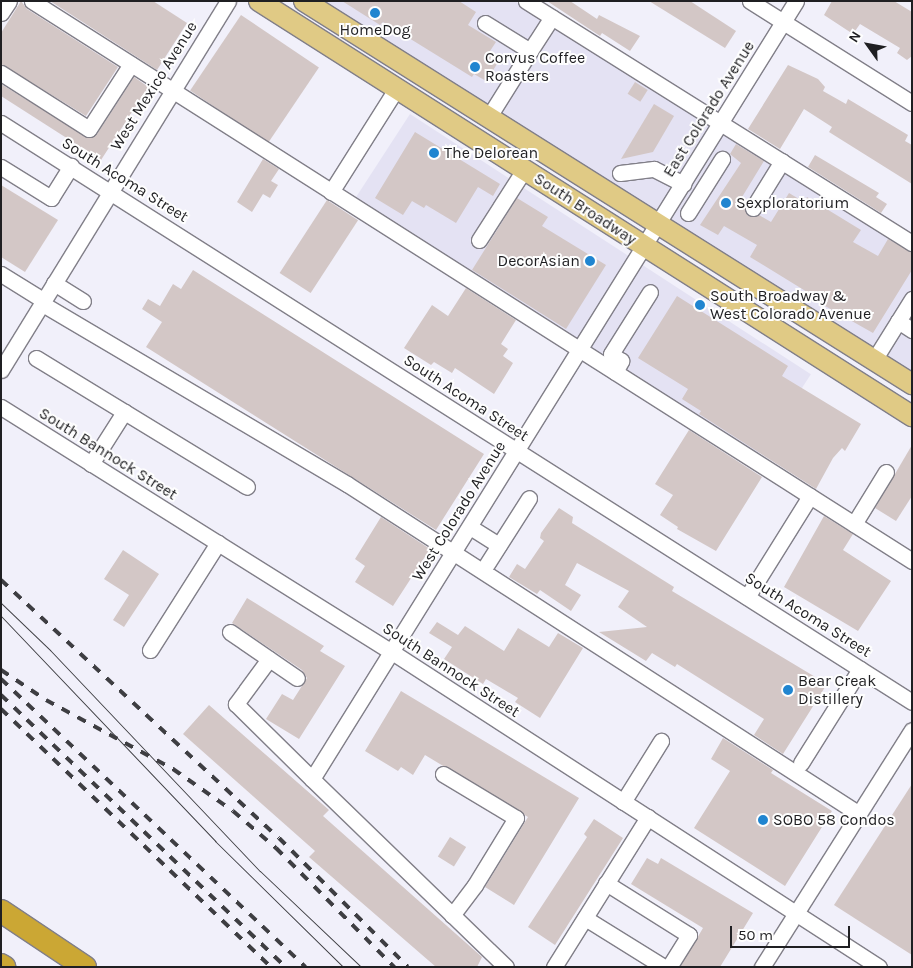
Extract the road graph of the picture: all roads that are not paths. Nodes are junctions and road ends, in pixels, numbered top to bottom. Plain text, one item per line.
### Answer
1 (9, 1) edge
2 (32, 1) edge
3 (228, 1) edge
4 (259, 1) edge
5 (304, 1) edge
6 (526, 1) edge
7 (750, 1) edge
8 (796, 1) edge
9 (1, 14) edge
10 (552, 17) junction
11 (485, 23) dead end
12 (783, 23) junction
13 (530, 51) junction
14 (131, 64) junction
15 (1, 73) edge
16 (396, 89) junction
17 (173, 90) junction
18 (912, 103) edge
19 (488, 118) junction
20 (721, 122) junction
21 (1, 123) edge
22 (722, 159) dead end
23 (782, 161) junction
24 (696, 162) junction
25 (71, 166) junction
26 (1, 167) edge
27 (524, 170) junction
28 (620, 173) dead end
29 (714, 173) junction
30 (109, 190) junction
31 (679, 190) junction
32 (332, 192) junction
33 (753, 208) dead end
34 (651, 236) junction
35 (479, 240) dead end
36 (912, 243) edge
37 (1, 274) edge
38 (54, 283) junction
39 (650, 292) dead end
40 (912, 299) edge
41 (83, 301) dead end
42 (42, 302) junction
43 (898, 321) junction
44 (912, 330) edge
45 (6, 349) edge
46 (580, 350) junction
47 (36, 358) dead end
48 (874, 360) junction
49 (1, 370) edge
50 (614, 372) junction
51 (912, 384) edge
52 (1, 407) edge
53 (124, 412) junction
54 (912, 416) edge
55 (517, 451) junction
56 (91, 464) junction
57 (886, 472) dead end
58 (247, 487) dead end
59 (810, 496) junction
60 (529, 498) dead end
61 (854, 524) junction
62 (470, 527) junction
63 (218, 543) junction
64 (499, 545) junction
65 (454, 553) junction
66 (912, 561) edge
67 (487, 564) dead end
68 (747, 597) junction
69 (230, 632) dead end
70 (150, 650) dead end
71 (392, 652) junction
72 (270, 660) junction
73 (860, 669) junction
74 (297, 678) dead end
75 (912, 702) edge
76 (912, 730) edge
77 (661, 741) dead end
78 (801, 763) dead end
79 (443, 774) dead end
80 (312, 779) junction
81 (623, 802) junction
82 (859, 814) junction
83 (648, 817) junction
84 (606, 883) junction
85 (1, 911) edge
86 (796, 914) junction
87 (452, 915) junction
88 (585, 918) junction
89 (85, 967) edge
90 (506, 967) edge
91 (554, 967) edge
92 (664, 967) edge
93 (669, 967) edge
94 (762, 967) edge
95 (879, 967) edge

1 - 9 street
2 - 14 street
3 - 17 street, West Mexico Avenue
4 - 16 main road, South Broadway
5 - 19 main road, South Broadway
6 - 10 street
7 - 12 street
8 - 12 street, East Colorado Avenue
10 - 13 street
10 - 20 street
11 - 13 street
12 - 18 street
12 - 20 street, East Colorado Avenue
13 - 19 street
14 - 15 street
14 - 17 street
16 - 27 main road, South Broadway
16 - 32 street
17 - 30 street, West Mexico Avenue
17 - 32 street
19 - 34 main road, South Broadway
20 - 23 street
20 - 24 street, East Colorado Avenue
21 - 25 street, South Acoma Street
22 - 29 street
23 - 33 street
23 - 36 street
24 - 29 street
24 - 31 street, East Colorado Avenue
25 - 26 street
25 - 30 street, South Acoma Street
27 - 34 main road, South Broadway
27 - 35 street
28 - 31 street
29 - 31 street
30 - 38 street, West Mexico Avenue
30 - 55 street, South Acoma Street
31 - 34 street, East Colorado Avenue
32 - 46 street
34 - 46 street, West Colorado Avenue
34 - 48 main road, South Broadway
34 - 54 main road, South Broadway
37 - 42 street
38 - 41 street
38 - 42 street, West Mexico Avenue
39 - 50 street
40 - 43 street
42 - 45 street, West Mexico Avenue
42 - 65 street
43 - 44 street
43 - 48 street
45 - 49 street, West Mexico Avenue
46 - 50 street
46 - 55 street, West Colorado Avenue
47 - 53 street
48 - 51 main road, South Broadway
50 - 59 street
52 - 56 street, South Bannock Street
53 - 56 street
53 - 58 street
55 - 62 street, West Colorado Avenue
55 - 68 street, South Acoma Street
56 - 63 street, South Bannock Street
57 - 61 street
59 - 61 street
59 - 68 street
60 - 64 street
61 - 66 street
62 - 64 street
62 - 65 street, West Colorado Avenue
63 - 70 street
63 - 71 street, South Bannock Street
64 - 67 street
65 - 71 street, West Colorado Avenue
65 - 82 street
68 - 73 street, South Acoma Street
69 - 72 street
71 - 80 street, West Colorado Avenue
71 - 81 street, South Bannock Street
72 - 74 street
72 - 80 street
73 - 75 street, South Acoma Street
73 - 78 street
76 - 82 street
77 - 81 street
79 - 87 street
80 - 87 street
81 - 83 street, South Bannock Street
82 - 86 street
83 - 84 street
83 - 86 street, South Bannock Street
84 - 88 street
84 - 93 street
85 - 89 highway
86 - 94 street
86 - 95 street, South Bannock Street
87 - 90 street
88 - 91 street
88 - 92 street

